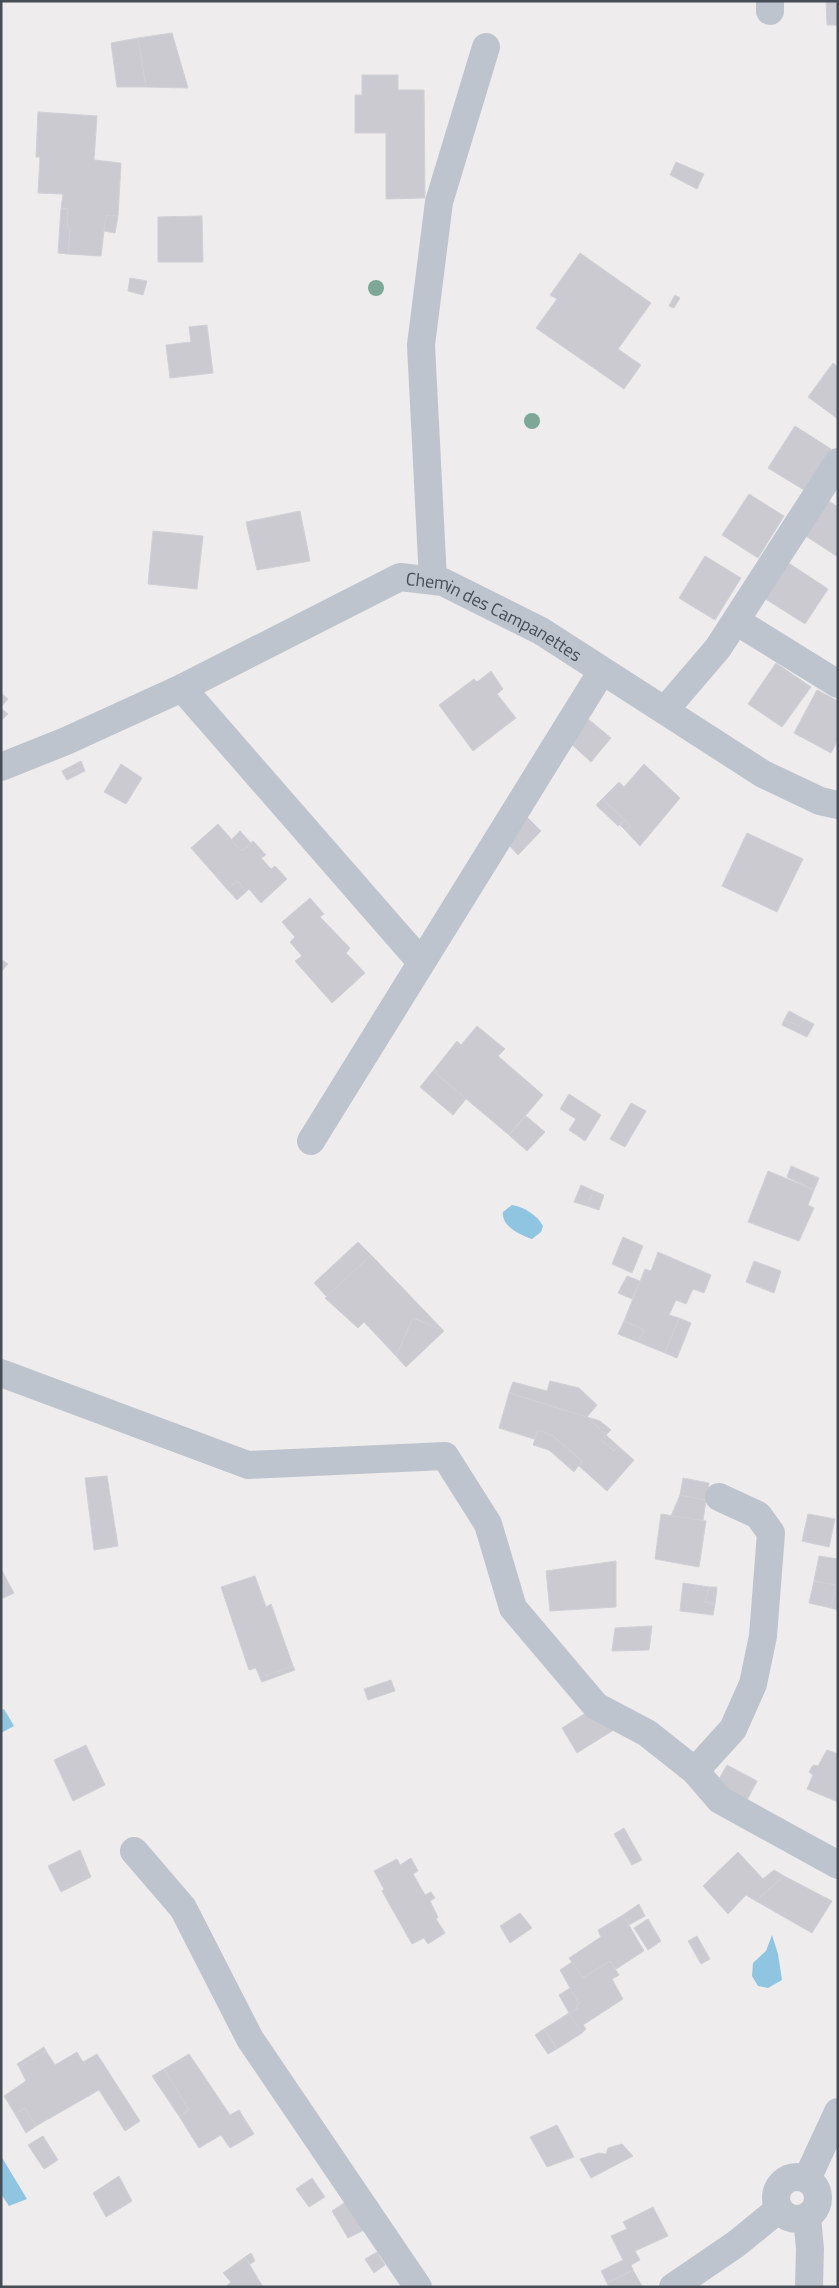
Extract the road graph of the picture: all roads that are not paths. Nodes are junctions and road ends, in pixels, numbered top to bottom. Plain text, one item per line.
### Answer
1 (486, 47) dead end
2 (838, 462) edge
3 (432, 580) junction
4 (736, 621) junction
5 (602, 670) junction
6 (838, 684) edge
7 (182, 688) junction
8 (664, 710) junction
9 (1, 767) edge
10 (838, 805) edge
11 (421, 962) junction
12 (310, 1141) dead end
13 (1, 1374) edge
14 (719, 1497) dead end
15 (695, 1771) junction
16 (134, 1851) dead end
17 (838, 1865) edge
18 (838, 2112) edge
19 (807, 2179) junction
20 (779, 2209) junction
21 (807, 2217) junction
22 (418, 2287) edge
23 (673, 2287) edge
24 (809, 2287) edge

1 - 3 street
2 - 4 street
3 - 5 street, Chemin des Campanettes
3 - 7 street, Chemin des Campanettes
4 - 6 street
4 - 8 street
5 - 8 street, Chemin des Campanettes
5 - 11 street
7 - 9 street, Chemin des Campanettes
7 - 11 street
8 - 10 street, Chemin des Campanettes
11 - 12 street
13 - 15 street
14 - 15 street
15 - 17 street
16 - 22 street
18 - 19 street
19 - 20 street
19 - 21 street
20 - 21 street
20 - 23 street
21 - 24 street

